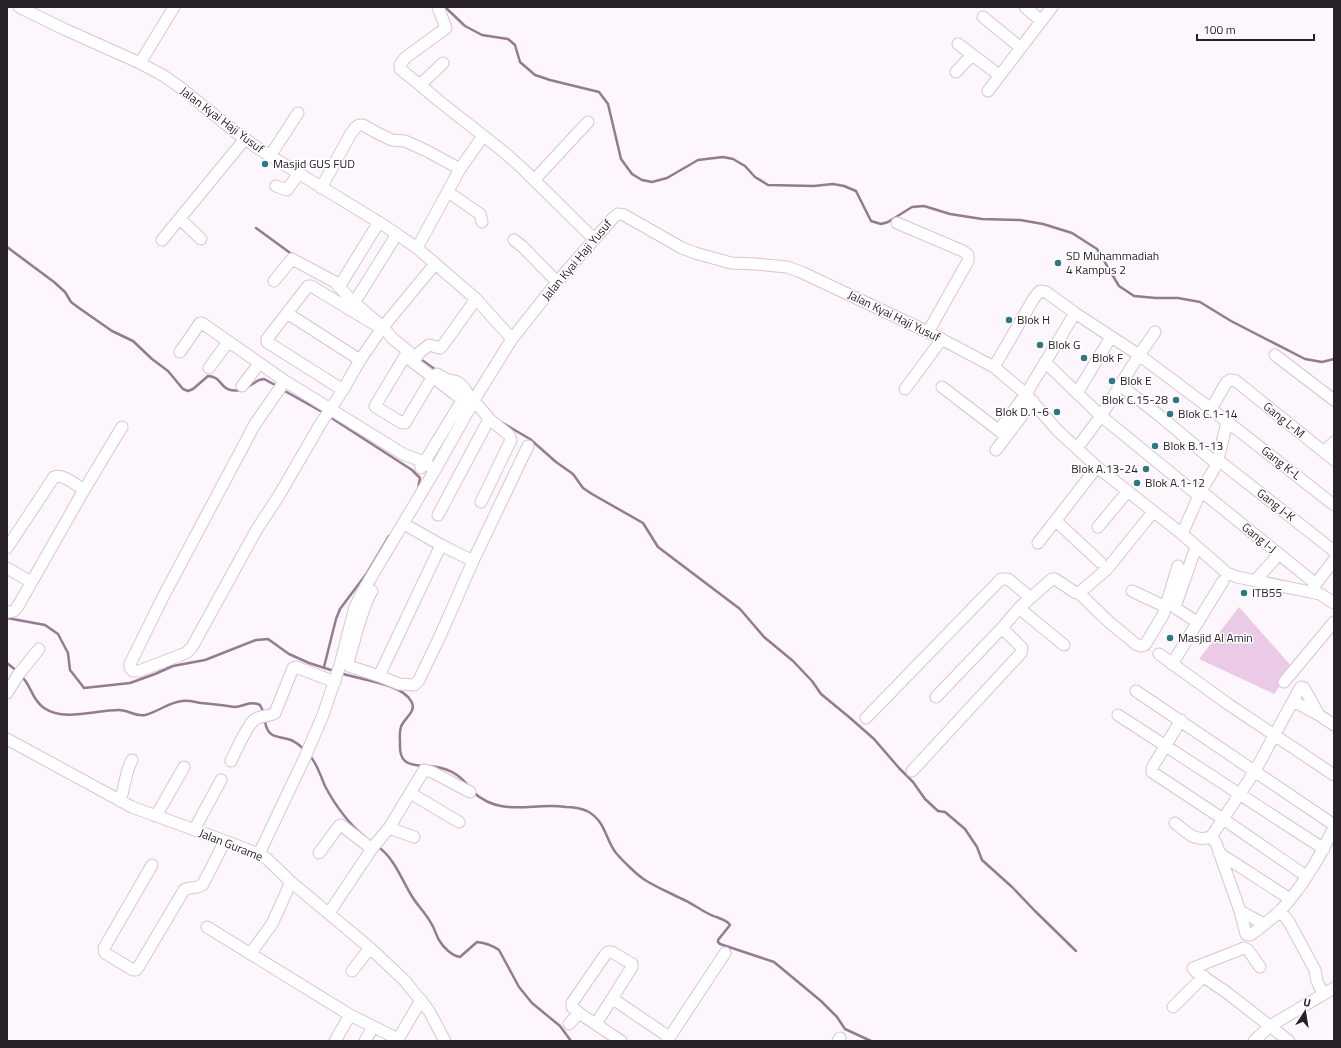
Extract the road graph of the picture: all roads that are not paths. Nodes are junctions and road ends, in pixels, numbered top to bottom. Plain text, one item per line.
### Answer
1 (19, 7) edge
2 (174, 7) edge
3 (438, 7) edge
4 (1025, 7) edge
5 (1052, 7) edge
6 (983, 17) dead end
7 (1041, 21) junction
8 (958, 44) dead end
9 (1021, 48) junction
10 (972, 55) junction
11 (443, 62) dead end
12 (140, 63) junction
13 (956, 72) dead end
14 (999, 75) junction
15 (420, 85) junction
16 (988, 91) dead end
17 (298, 113) dead end
18 (588, 122) dead end
19 (483, 136) junction
20 (245, 139) junction
21 (270, 156) junction
22 (460, 169) junction
23 (299, 173) junction
24 (534, 180) junction
25 (276, 186) dead end
26 (320, 188) junction
27 (448, 192) junction
28 (180, 219) junction
29 (379, 222) junction
30 (482, 222) dead end
31 (897, 223) dead end
32 (397, 234) junction
33 (201, 239) dead end
34 (594, 239) junction
35 (162, 240) dead end
36 (514, 240) dead end
37 (417, 248) junction
38 (435, 264) junction
39 (274, 281) dead end
40 (558, 282) junction
41 (342, 283) junction
42 (476, 299) junction
43 (356, 300) junction
44 (286, 313) junction
45 (1075, 313) junction
46 (385, 325) junction
47 (928, 332) junction
48 (1155, 332) dead end
49 (1111, 337) junction
50 (512, 339) junction
51 (942, 340) junction
52 (228, 342) junction
53 (180, 352) dead end
54 (418, 355) junction
55 (1276, 355) dead end
56 (1139, 356) junction
57 (360, 360) junction
58 (1044, 362) junction
59 (259, 364) junction
60 (994, 367) junction
61 (209, 368) dead end
62 (433, 376) junction
63 (1120, 385) junction
64 (242, 386) dead end
65 (281, 386) junction
66 (942, 386) dead end
67 (905, 389) dead end
68 (343, 390) junction
69 (1077, 393) junction
70 (1030, 398) junction
71 (1334, 400) edge
72 (475, 401) junction
73 (1211, 409) junction
74 (328, 412) junction
75 (1101, 416) junction
76 (488, 419) junction
77 (1227, 422) junction
78 (122, 427) dead end
79 (1003, 433) junction
80 (1334, 442) edge
81 (528, 446) dead end
82 (1077, 448) junction
83 (996, 450) dead end
84 (1324, 452) junction
85 (1334, 460) edge
86 (1218, 462) junction
87 (423, 465) junction
88 (1097, 467) junction
89 (434, 472) junction
90 (84, 490) junction
91 (1128, 491) junction
92 (1200, 493) junction
93 (481, 502) dead end
94 (1334, 505) edge
95 (1153, 512) junction
96 (438, 515) dead end
97 (1056, 521) junction
98 (407, 526) junction
99 (1098, 527) dead end
100 (1182, 534) junction
101 (1038, 543) dead end
102 (441, 545) junction
103 (1196, 547) junction
104 (7, 548) edge
105 (1334, 551) edge
106 (1279, 554) junction
107 (1334, 560) edge
108 (472, 561) junction
109 (1100, 562) dead end
110 (1178, 566) dead end
111 (7, 568) edge
112 (1223, 581) dead end
113 (1255, 581) junction
114 (32, 582) junction
115 (1313, 588) junction
116 (1132, 591) dead end
117 (1079, 593) junction
118 (1031, 598) junction
119 (1334, 604) edge
120 (1166, 607) junction
121 (1019, 608) junction
122 (7, 612) edge
123 (1197, 622) junction
124 (1334, 622) edge
125 (1002, 628) junction
126 (1064, 645) dead end
127 (39, 649) dead end
128 (1159, 654) dead end
129 (343, 663) junction
130 (1172, 664) junction
131 (379, 676) junction
132 (336, 679) junction
133 (1284, 682) dead end
134 (1136, 691) dead end
135 (7, 693) edge
136 (936, 696) dead end
137 (1294, 701) junction
138 (1118, 715) dead end
139 (1319, 715) junction
140 (866, 718) dead end
141 (1181, 720) junction
142 (1334, 725) edge
143 (1274, 735) junction
144 (7, 739) edge
145 (1165, 746) junction
146 (132, 760) dead end
147 (231, 761) dead end
148 (184, 767) dead end
149 (912, 771) dead end
150 (1255, 771) junction
151 (1334, 775) edge
152 (222, 780) dead end
153 (470, 792) dead end
154 (410, 793) junction
155 (1241, 795) junction
156 (120, 800) junction
157 (156, 816) junction
158 (1223, 819) junction
159 (459, 822) dead end
160 (1175, 823) dead end
161 (1334, 826) edge
162 (389, 828) junction
163 (194, 830) junction
164 (414, 837) dead end
165 (1211, 837) junction
166 (225, 841) junction
167 (374, 846) junction
168 (1324, 849) junction
169 (319, 853) dead end
170 (1219, 853) junction
171 (259, 854) junction
172 (152, 865) dead end
173 (1306, 876) junction
174 (291, 882) junction
175 (1290, 899) junction
176 (1240, 911) junction
177 (1280, 911) junction
178 (329, 913) junction
179 (1264, 924) junction
180 (207, 927) dead end
181 (1248, 935) junction
182 (370, 948) junction
183 (1244, 948) junction
184 (725, 953) dead end
185 (250, 954) junction
186 (1260, 967) dead end
187 (352, 971) dead end
188 (1202, 978) junction
189 (1334, 988) edge
190 (1323, 994) junction
191 (613, 999) junction
192 (421, 1000) junction
193 (1173, 1007) dead end
194 (579, 1013) junction
195 (350, 1015) junction
196 (569, 1024) dead end
197 (596, 1024) junction
198 (1270, 1026) junction
199 (373, 1027) junction
200 (668, 1039) edge
201 (398, 1040) edge
202 (335, 1041) edge
203 (365, 1041) edge
204 (445, 1041) edge
205 (621, 1041) edge
206 (1254, 1041) edge
207 (1289, 1041) edge

1 - 12 street, Jalan Kyai Haji Yusuf
2 - 12 street
3 - 15 street
4 - 7 street
5 - 7 street
6 - 9 street
7 - 9 street
8 - 10 street
9 - 14 street
10 - 13 street
10 - 14 street
11 - 15 street
12 - 20 street, Jalan Kyai Haji Yusuf
14 - 16 street
15 - 19 street
17 - 21 street
18 - 24 street
19 - 22 street
19 - 24 street
20 - 21 street, Jalan Kyai Haji Yusuf
20 - 28 street
21 - 23 street, Jalan Kyai Haji Yusuf
22 - 26 street
22 - 27 street
23 - 25 street
23 - 26 street, Jalan Kyai Haji Yusuf
24 - 34 street
26 - 29 street, Jalan Kyai Haji Yusuf
27 - 30 street
27 - 37 street
28 - 33 street
28 - 35 street
29 - 32 street, Jalan Kyai Haji Yusuf
29 - 41 street
31 - 47 street
32 - 37 street, Jalan Kyai Haji Yusuf
32 - 43 street
34 - 40 street, Jalan Kyai Haji Yusuf
34 - 47 street, Jalan Kyai Haji Yusuf
36 - 40 street
37 - 38 street, Jalan Kyai Haji Yusuf
38 - 42 street, Jalan Kyai Haji Yusuf
38 - 46 street
39 - 41 street
40 - 50 street, Jalan Kyai Haji Yusuf
41 - 43 street
42 - 50 street, Jalan Kyai Haji Yusuf
42 - 54 street
43 - 46 street
44 - 57 street
44 - 57 street
44 - 68 street
45 - 49 street, Gang K-L
45 - 58 street
45 - 60 street, Gang K-L
46 - 54 street
47 - 51 street, Jalan Kyai Haji Yusuf
48 - 56 street
49 - 56 street, Gang K-L
49 - 69 street
50 - 72 street
51 - 60 street, Jalan Kyai Haji Yusuf
51 - 67 street
52 - 53 street
52 - 59 street
52 - 61 street
54 - 72 street
55 - 71 street
56 - 63 street
56 - 73 street, Gang K-L
57 - 68 street
58 - 69 street, Gang I-J
58 - 70 street
59 - 64 street
59 - 65 street
60 - 70 street, Jalan Kyai Haji Yusuf
62 - 62 street
62 - 87 street
63 - 75 street
63 - 86 street, Gang J-K
65 - 74 street
65 - 74 street
66 - 79 street
68 - 74 street
69 - 75 street, Gang I-J
70 - 79 street
70 - 82 street, Jalan Kyai Haji Yusuf
72 - 76 street
72 - 89 street
72 - 98 street
73 - 77 street, Gang K-L
73 - 84 street, Gang L-M
74 - 87 street
75 - 82 street
75 - 92 street, Gang I-J
76 - 93 street
76 - 96 street
77 - 86 street
77 - 94 street, Gang K-L
78 - 90 street
79 - 83 street
80 - 84 street
81 - 108 street
82 - 88 street, Jalan Kyai Haji Yusuf
84 - 85 street, Gang L-M
86 - 92 street
86 - 105 street, Gang J-K
87 - 89 street
88 - 91 street, Jalan Kyai Haji Yusuf
88 - 97 street
89 - 98 street
90 - 104 street
90 - 114 street
91 - 95 street, Jalan Kyai Haji Yusuf
91 - 99 street
92 - 100 street
92 - 106 street, Gang I-J
95 - 100 street, Jalan Kyai Haji Yusuf
95 - 117 street
97 - 101 street
97 - 109 street
98 - 102 street
98 - 129 street
100 - 103 street, Jalan Kyai Haji Yusuf
102 - 108 street
102 - 131 street
103 - 113 street, Jalan Kyai Haji Yusuf
103 - 123 street
106 - 113 street
106 - 115 street, Gang I-J
107 - 115 street
108 - 131 street
110 - 120 street
111 - 114 street
112 - 123 street
113 - 115 street, Jalan Kyai Haji Yusuf
114 - 122 street
115 - 119 street
116 - 120 street
117 - 118 street
117 - 120 street
118 - 121 street
118 - 140 street
121 - 125 street
121 - 126 street
123 - 130 street
124 - 133 street
125 - 136 street
125 - 149 street
127 - 135 street
128 - 130 street
129 - 131 street
129 - 132 street
130 - 143 street
132 - 147 street
132 - 171 street
134 - 141 street
137 - 139 street
137 - 139 street
137 - 143 street
138 - 145 street
139 - 142 street
141 - 145 street
141 - 150 street
143 - 150 street
143 - 151 street
144 - 156 street, Jalan Gurame
145 - 155 street
145 - 158 street
146 - 156 street
148 - 157 street
150 - 155 street
150 - 161 street
152 - 163 street
153 - 154 street
154 - 159 street
154 - 162 street
155 - 158 street
155 - 168 street
156 - 157 street, Jalan Gurame
157 - 163 street, Jalan Gurame
158 - 165 street
158 - 173 street
160 - 165 street
161 - 168 street
162 - 164 street
162 - 167 street
163 - 166 street, Jalan Gurame
165 - 170 street
166 - 171 street, Jalan Gurame
166 - 172 street
167 - 169 street
167 - 178 street
168 - 173 street
170 - 175 street
170 - 176 street
171 - 174 street, Jalan Gurame
173 - 175 street
174 - 178 street, Jalan Gurame
174 - 185 street
175 - 177 street
176 - 179 street
176 - 181 street
177 - 179 street
177 - 190 street
178 - 182 street, Jalan Gurame
179 - 181 street
180 - 185 street
181 - 183 street
182 - 187 street
182 - 192 street, Jalan Gurame
183 - 186 street
183 - 188 street
184 - 200 street
185 - 195 street
188 - 193 street
188 - 198 street
189 - 190 street
190 - 198 street
191 - 194 street
191 - 197 street
191 - 200 street
192 - 201 street
192 - 204 street, Jalan Gurame
194 - 196 street
194 - 197 street
195 - 199 street
195 - 202 street
197 - 205 street
198 - 206 street
198 - 207 street
199 - 201 street
199 - 203 street

